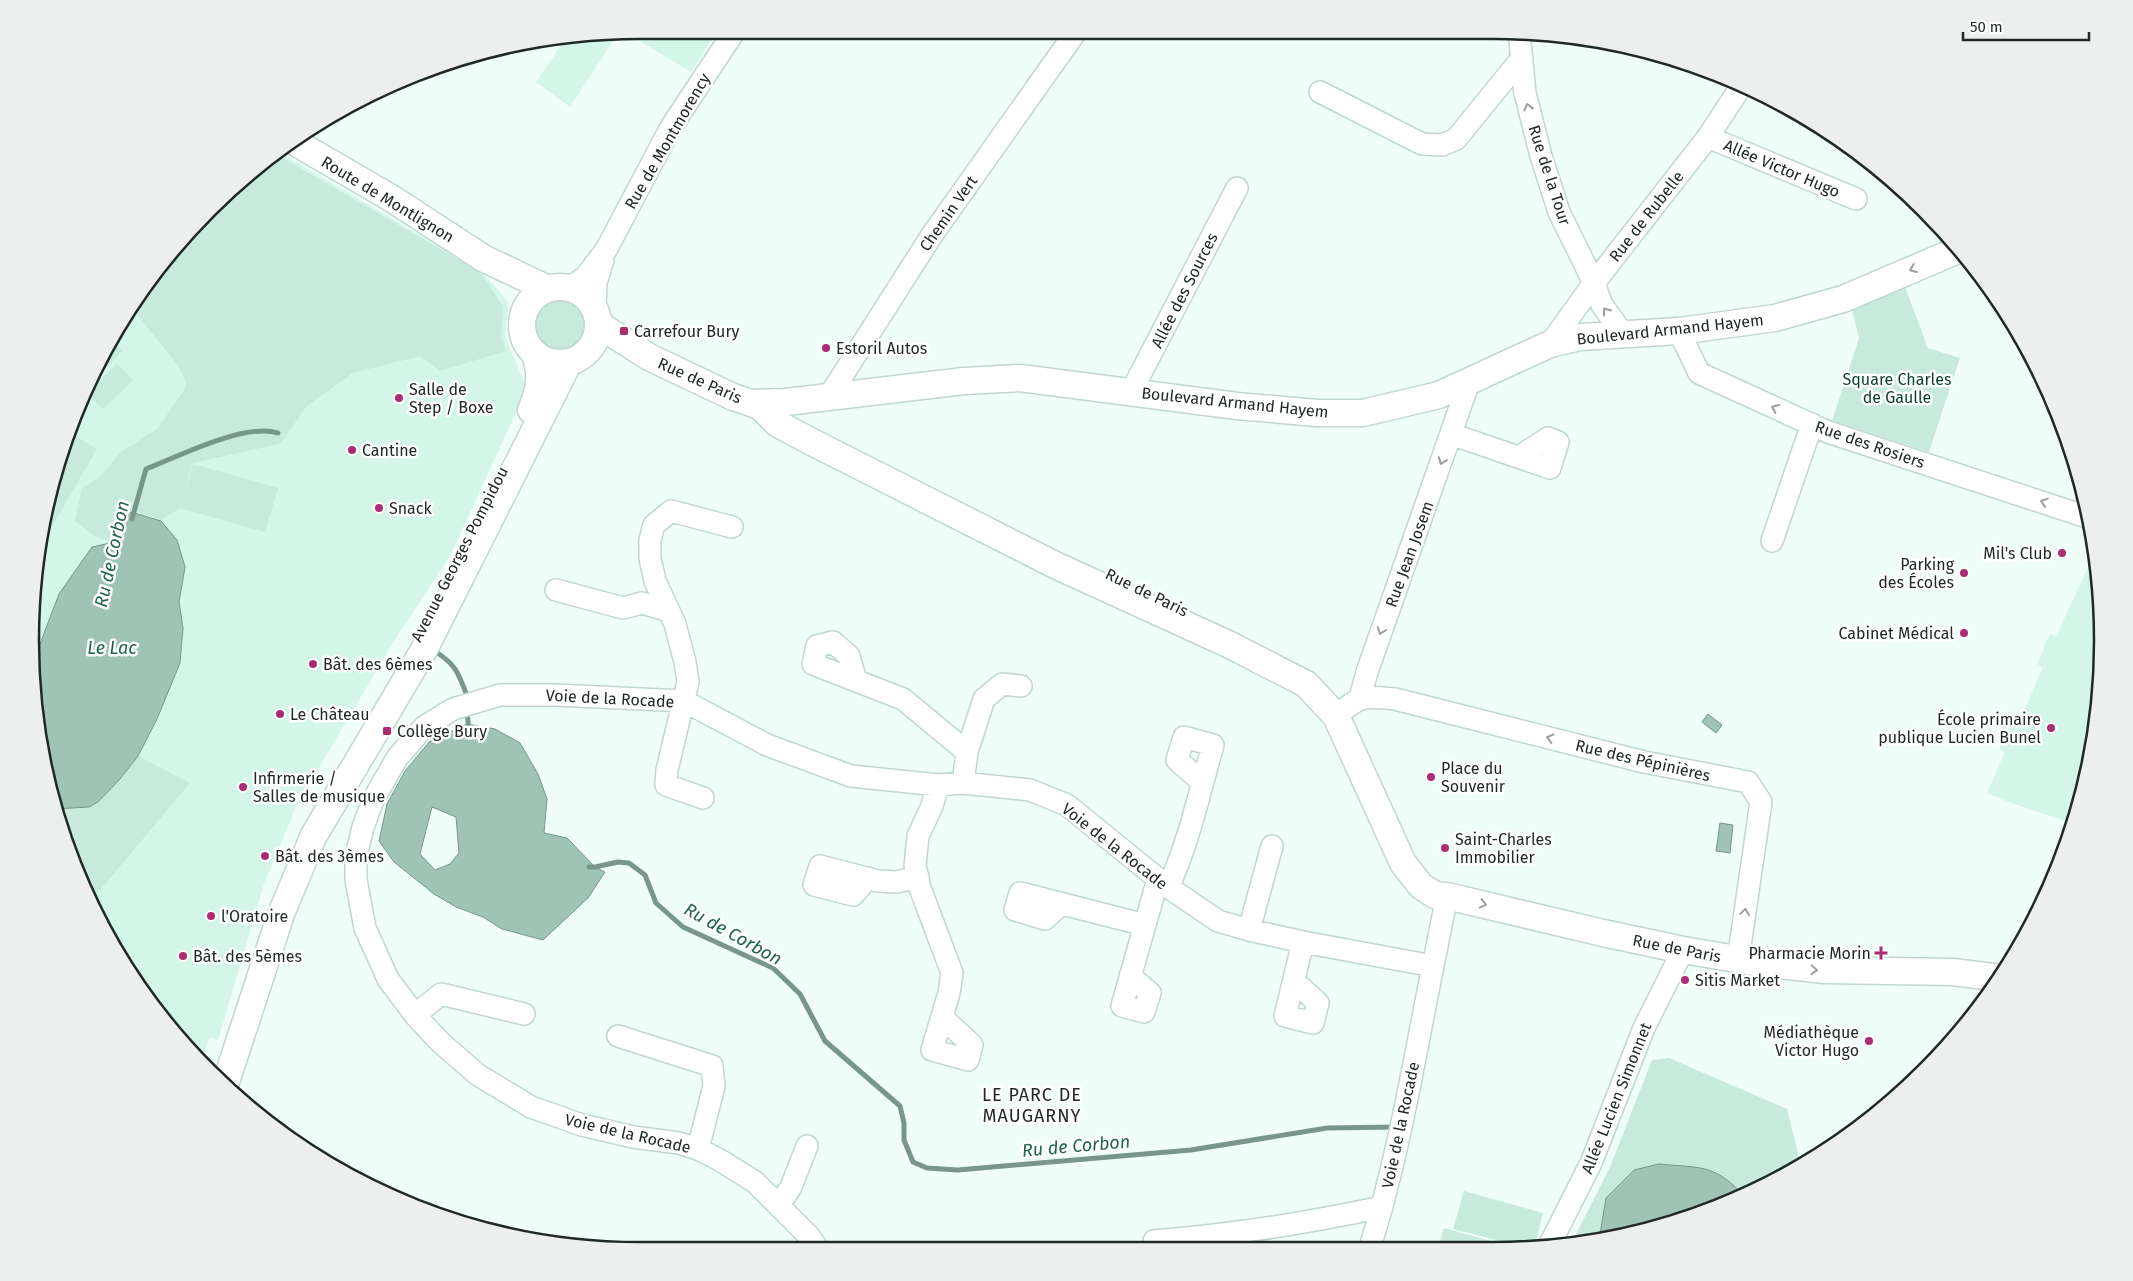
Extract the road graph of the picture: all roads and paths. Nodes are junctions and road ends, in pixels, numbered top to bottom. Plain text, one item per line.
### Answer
1 (729, 39) edge
2 (1071, 39) edge
3 (1518, 40) edge
4 (1522, 58) junction
5 (1320, 92) dead end
6 (1738, 92) edge
7 (1708, 137) junction
8 (299, 145) edge
9 (1237, 188) dead end
10 (1856, 200) dead end
11 (606, 250) junction
12 (1952, 253) edge
13 (484, 258) junction
14 (1594, 283) junction
15 (557, 288) junction
16 (523, 315) junction
17 (597, 315) junction
18 (1678, 332) junction
19 (1624, 335) junction
20 (1550, 344) junction
21 (535, 354) junction
22 (648, 357) junction
23 (577, 358) junction
24 (1470, 382) junction
25 (1131, 392) junction
26 (828, 398) junction
27 (786, 402) junction
28 (751, 403) junction
29 (1812, 424) junction
30 (1451, 434) junction
31 (1519, 457) dead end
32 (2081, 515) edge
33 (732, 527) dead end
34 (1772, 541) dead end
35 (556, 590) dead end
36 (669, 611) junction
37 (856, 681) dead end
38 (1022, 686) dead end
39 (684, 701) junction
40 (1346, 708) junction
41 (967, 752) junction
42 (1202, 782) dead end
43 (963, 783) junction
44 (938, 785) junction
45 (703, 798) dead end
46 (1272, 846) dead end
47 (918, 877) junction
48 (868, 878) dead end
49 (1163, 883) junction
50 (1447, 896) junction
51 (1061, 904) dead end
52 (1145, 925) junction
53 (1249, 930) junction
54 (1304, 942) junction
55 (1683, 950) junction
56 (1738, 960) junction
57 (1433, 966) junction
58 (1130, 976) dead end
59 (1992, 977) edge
60 (1294, 981) dead end
61 (415, 1014) junction
62 (524, 1014) dead end
63 (942, 1018) dead end
64 (618, 1036) dead end
65 (218, 1069) edge
66 (228, 1078) edge
67 (807, 1146) dead end
68 (698, 1149) junction
69 (779, 1204) junction
70 (1382, 1207) junction
71 (1553, 1239) edge
72 (1154, 1241) dead end
73 (813, 1242) edge
74 (1372, 1242) edge

1 - 11 street, Rue de Montmorency
2 - 26 street, Chemin Vert
3 - 4 street, Rue de la Tour
4 - 5 street
14 -> 4 street, Rue de la Tour
6 - 7 street, Rue de Rubelle
7 - 10 street, Allée Victor Hugo
7 - 14 street, Rue de Rubelle
8 - 13 main road, Route de Montlignon
9 - 25 street, Allée des Sources
11 - 15 street, Rue de Montmorency
11 - 17 street, Rue de Montmorency
12 -> 18 main road, Boulevard Armand Hayem
13 - 15 main road, Route de Montlignon
13 - 16 main road, Route de Montlignon
19 -> 14 street, Rue de la Tour
14 - 20 street, Rue de Rubelle
15 - 16 main road
15 - 17 main road
16 - 21 main road
17 - 22 main road, Rue de Paris
17 - 23 main road
18 - 19 main road, Boulevard Armand Hayem
29 -> 18 street, Rue des Rosiers
19 - 20 main road, Boulevard Armand Hayem
20 - 24 main road, Boulevard Armand Hayem
21 - 23 main road
21 - 65 main road, Avenue Georges Pompidou
22 - 23 main road, Rue de Paris
22 - 28 main road, Rue de Paris
23 - 66 main road
24 - 25 main road, Boulevard Armand Hayem
24 - 30 street, Rue Jean Josem
25 - 26 main road, Boulevard Armand Hayem
26 - 27 main road, Boulevard Armand Hayem
27 - 28 main road, Rue de Paris
27 - 40 main road, Rue de Paris
28 - 40 main road, Rue de Paris
32 -> 29 street, Rue des Rosiers
29 - 34 street
30 - 31 street
30 -> 40 street, Rue Jean Josem
33 - 36 street
35 - 36 street
36 - 39 street
37 - 41 street
38 - 41 street
39 - 44 street, Voie de la Rocade
39 - 45 street
39 - 61 street, Voie de la Rocade
40 - 50 main road, Rue de Paris
56 -> 40 street, Rue des Pépinières
41 - 43 street
42 - 49 street
43 - 44 street, Voie de la Rocade
43 - 49 street, Voie de la Rocade
44 - 47 street
46 - 53 street
47 - 48 street
47 - 63 street
49 - 52 street
49 - 53 street, Voie de la Rocade
50 -> 55 main road, Rue de Paris
50 - 57 street
51 - 52 street
52 - 58 street
53 - 54 street, Voie de la Rocade
54 - 57 street, Voie de la Rocade
54 - 60 street
55 - 56 main road, Rue de Paris
55 - 71 street, Allée Lucien Simonnet
56 -> 59 main road, Rue de Paris
57 - 70 street, Voie de la Rocade
61 - 62 street
61 - 68 street, Voie de la Rocade
64 - 68 street
67 - 69 street
68 - 69 street, Voie de la Rocade
69 - 73 street, Voie de la Rocade
70 - 72 street
70 - 74 street, Voie de la Rocade

